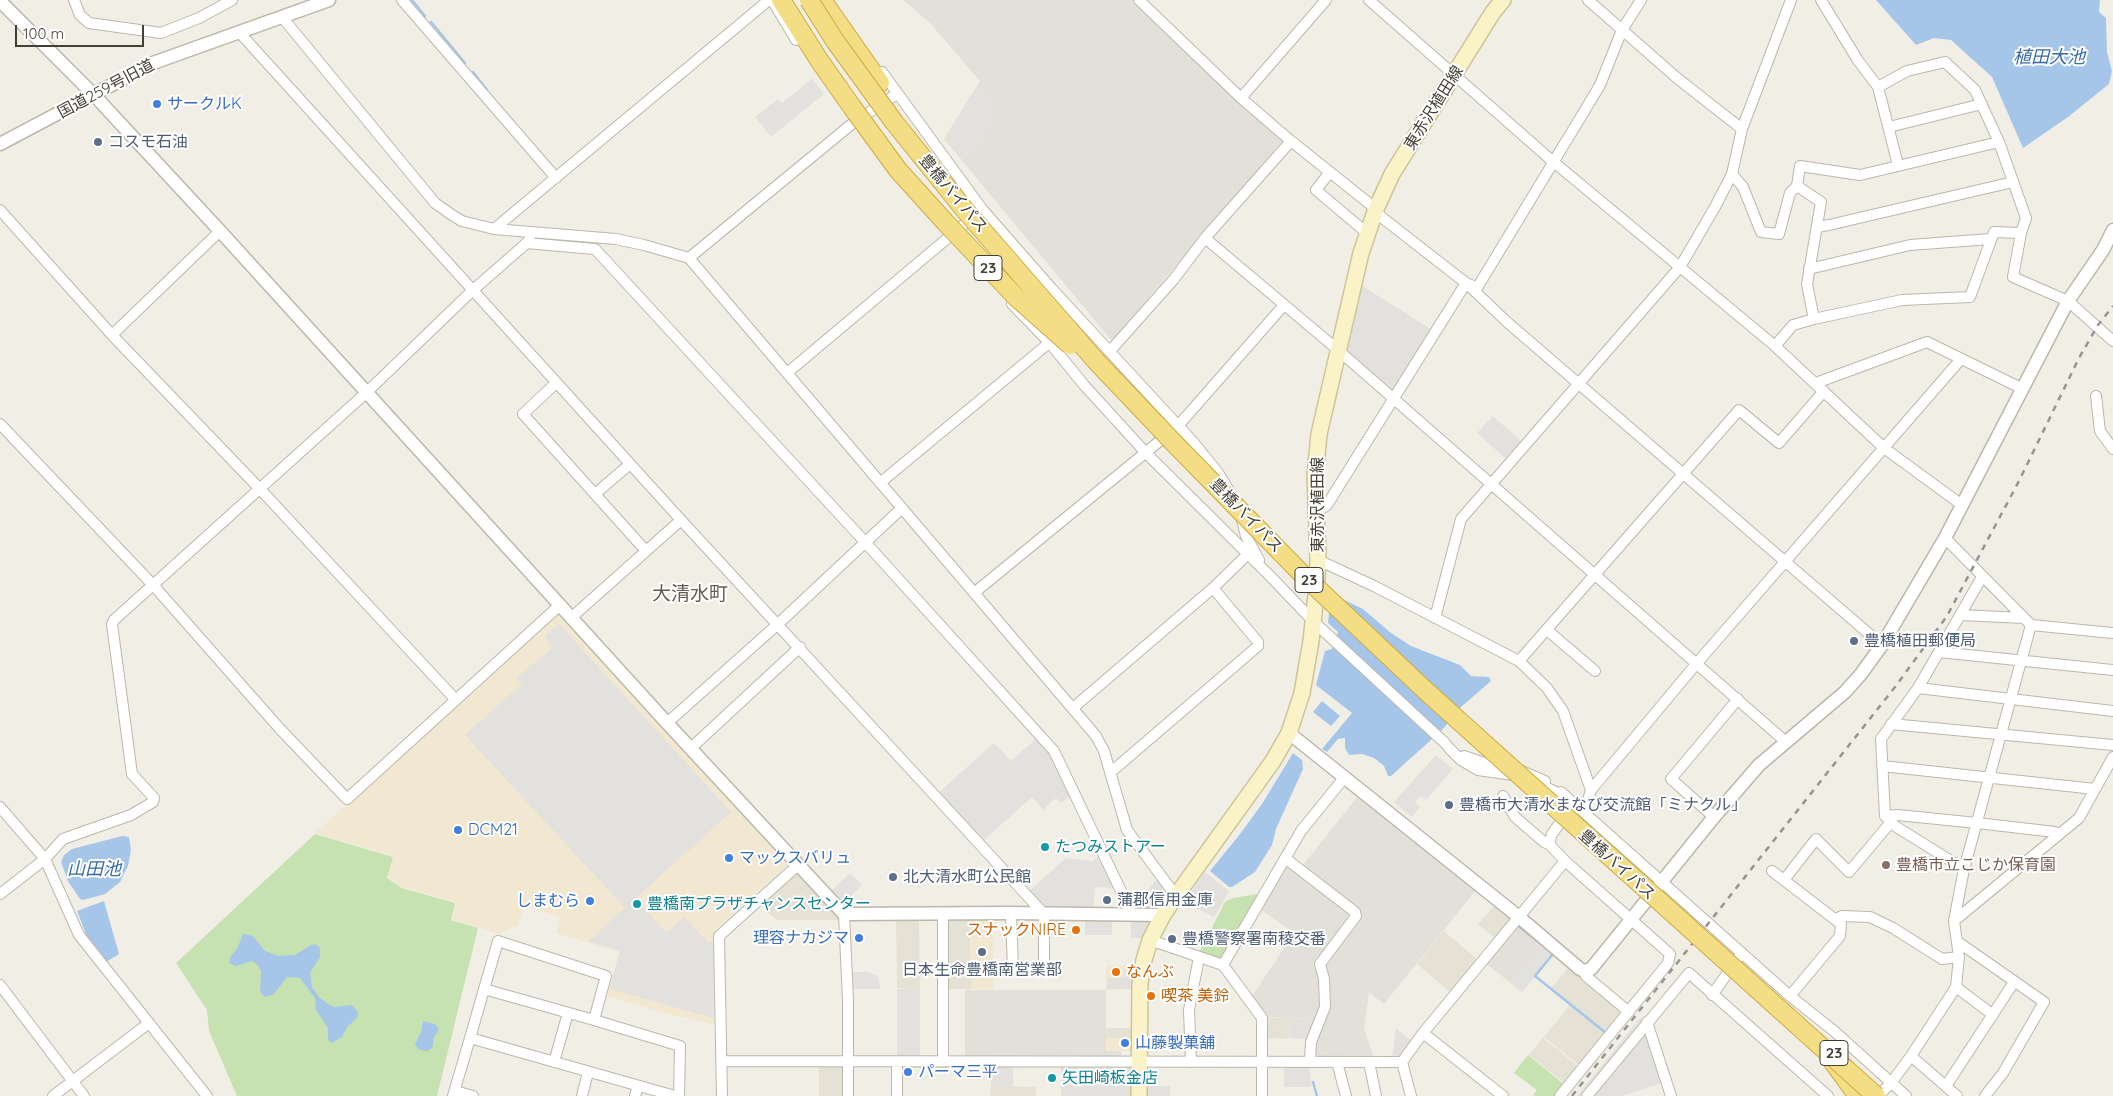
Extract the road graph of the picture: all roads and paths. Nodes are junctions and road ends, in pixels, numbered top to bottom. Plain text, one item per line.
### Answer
1 (74, 0) edge
2 (232, 0) edge
3 (329, 0) edge
4 (402, 0) edge
5 (770, 0) edge
6 (781, 0) edge
7 (809, 0) edge
8 (822, 0) edge
9 (831, 0) edge
10 (1326, 0) edge
11 (1369, 0) edge
12 (1503, 0) edge
13 (1588, 0) edge
14 (1641, 0) edge
15 (1790, 0) edge
16 (1821, 0) edge
17 (0, 1) edge
18 (1142, 1) edge
19 (282, 17) junction
20 (1622, 30) junction
21 (239, 32) junction
22 (1454, 74) junction
23 (1878, 87) junction
24 (897, 94) junction
25 (94, 95) junction
26 (1241, 98) junction
27 (1982, 104) junction
28 (853, 115) junction
29 (1889, 126) junction
30 (1742, 129) junction
31 (1291, 142) junction
32 (1999, 142) junction
33 (0, 144) edge
34 (1553, 162) junction
35 (1898, 165) junction
36 (1330, 172) junction
37 (1732, 174) junction
38 (556, 178) junction
39 (2014, 182) junction
40 (1797, 186) junction
41 (982, 209) junction
42 (1376, 209) junction
43 (0, 210) edge
44 (1817, 227) junction
45 (494, 229) junction
46 (2113, 230) edge
47 (220, 231) junction
48 (985, 233) junction
49 (2021, 233) junction
50 (1368, 234) junction
51 (528, 238) junction
52 (948, 238) junction
53 (1205, 238) junction
54 (1990, 239) junction
55 (2108, 249) edge
56 (689, 258) junction
57 (1680, 267) junction
58 (1809, 269) junction
59 (1466, 283) junction
60 (472, 290) junction
61 (2068, 300) junction
62 (1284, 305) junction
63 (1080, 319) junction
64 (1814, 319) junction
65 (112, 335) junction
66 (2113, 341) edge
67 (1050, 342) junction
68 (1775, 346) junction
69 (1338, 350) junction
70 (1110, 351) junction
71 (1961, 359) junction
72 (787, 372) junction
73 (556, 383) junction
74 (1580, 384) junction
75 (1816, 384) junction
76 (2023, 389) junction
77 (1824, 391) junction
78 (367, 392) junction
79 (2096, 396) dead end
80 (1392, 398) junction
81 (1143, 410) junction
82 (0, 424) edge
83 (1178, 426) junction
84 (1884, 448) junction
85 (2113, 449) edge
86 (1146, 453) junction
87 (630, 464) junction
88 (1683, 474) junction
89 (880, 483) junction
90 (1491, 484) junction
91 (260, 489) junction
92 (595, 494) junction
93 (1962, 505) junction
94 (902, 508) junction
95 (1316, 513) junction
96 (681, 520) junction
97 (1945, 538) junction
98 (866, 542) junction
99 (646, 551) junction
100 (1248, 554) junction
101 (1318, 560) junction
102 (1784, 562) junction
103 (1594, 575) junction
104 (1271, 577) junction
105 (1982, 578) junction
106 (154, 586) junction
107 (1213, 588) junction
108 (974, 593) junction
109 (560, 605) junction
110 (1960, 615) junction
111 (572, 617) junction
112 (1435, 618) junction
113 (1314, 622) junction
114 (2028, 622) junction
115 (778, 624) junction
116 (1547, 630) junction
117 (2113, 633) edge
118 (1882, 645) junction
119 (800, 647) junction
120 (1939, 652) junction
121 (2022, 660) junction
122 (1519, 662) junction
123 (1697, 663) junction
124 (2113, 670) edge
125 (1595, 671) dead end
126 (1918, 688) junction
127 (1738, 699) junction
128 (2011, 699) junction
129 (455, 700) junction
130 (1073, 708) junction
131 (2113, 711) edge
132 (667, 723) junction
133 (1891, 724) junction
134 (1289, 733) junction
135 (2002, 735) junction
136 (1786, 742) junction
137 (2113, 745) edge
138 (690, 749) junction
139 (2113, 757) edge
140 (1882, 766) junction
141 (1111, 772) junction
142 (1344, 778) junction
143 (1990, 778) junction
144 (2096, 789) junction
145 (1591, 790) junction
146 (1503, 796) dead end
147 (0, 807) edge
148 (1580, 808) junction
149 (1714, 817) junction
150 (1888, 819) junction
151 (1977, 823) junction
152 (2059, 834) junction
153 (1549, 844) junction
154 (1285, 858) junction
155 (45, 859) junction
156 (1565, 861) junction
157 (798, 865) junction
158 (1964, 869) junction
159 (1772, 871) dead end
160 (1784, 880) junction
161 (1663, 882) junction
162 (0, 894) edge
163 (1176, 896) junction
164 (943, 913) junction
165 (1011, 913) junction
166 (844, 914) junction
167 (1044, 914) junction
168 (1132, 914) junction
169 (1163, 915) junction
170 (1519, 917) junction
171 (1835, 919) junction
172 (1632, 920) junction
173 (1954, 921) junction
174 (1150, 940) junction
175 (1958, 942) junction
176 (1742, 953) junction
177 (1199, 957) junction
178 (1959, 957) junction
179 (1223, 965) junction
180 (1584, 971) junction
181 (2014, 982) junction
182 (0, 985) edge
183 (1956, 986) junction
184 (484, 989) junction
185 (1712, 995) junction
186 (1785, 1003) junction
187 (568, 1012) junction
188 (1629, 1012) junction
189 (1992, 1015) junction
190 (594, 1020) junction
191 (1647, 1022) junction
192 (149, 1023) junction
193 (1423, 1033) junction
194 (470, 1038) junction
195 (1827, 1052) junction
196 (1911, 1056) junction
197 (722, 1061) junction
198 (848, 1061) junction
199 (1310, 1061) junction
200 (554, 1062) junction
201 (897, 1062) junction
202 (943, 1062) junction
203 (1139, 1062) junction
204 (1191, 1062) junction
205 (1262, 1062) junction
206 (1337, 1062) junction
207 (1369, 1062) junction
208 (1402, 1062) junction
209 (588, 1072) junction
210 (73, 1081) junction
211 (1946, 1086) junction
212 (1890, 1090) edge
213 (636, 1091) edge
214 (454, 1093) edge
215 (53, 1096) edge
216 (84, 1096) edge
217 (207, 1096) edge
218 (473, 1096) edge
219 (582, 1096) edge
220 (674, 1096) edge
221 (679, 1096) edge
222 (722, 1096) edge
223 (848, 1096) edge
224 (897, 1096) edge
225 (1139, 1096) edge
226 (1262, 1096) edge
227 (1346, 1096) edge
228 (1376, 1096) edge
229 (1411, 1096) edge
230 (1504, 1096) edge
231 (1560, 1096) edge
232 (1587, 1096) edge
233 (1671, 1096) edge
234 (1828, 1096) edge
235 (1858, 1096) edge
236 (1877, 1096) edge
237 (1906, 1096) edge
238 (1957, 1096) edge
239 (1985, 1096) edge

1 - 2 street
3 - 19 street, 国道259号旧道
4 - 38 street
5 - 28 street
5 - 38 street
6 - 28 highway, 23
7 - 48 highway, 豊橋バイパス / 23, bridge
8 - 48 highway, 23
9 - 24 street
10 - 26 street
11 - 22 street
12 - 22 main road, 東赤沢植田線
13 - 20 street
14 - 20 street
15 - 30 street
16 - 23 street
17 - 25 street
18 - 26 street
19 - 21 street, 国道259号旧道
19 - 45 street
20 - 30 street
20 - 34 street
21 - 25 street, 国道259号旧道
21 - 60 street
22 - 34 street
22 - 42 main road, 東赤沢植田線
23 - 27 street
23 - 29 street
24 - 28 street
24 - 41 street
25 - 33 street, 国道259号旧道
25 - 47 street
26 - 31 street
27 - 29 street
27 - 32 street
28 - 52 street
28 - 56 street
28 - 81 highway, 23, bridge
29 - 35 street
30 - 37 street
31 - 36 street
31 - 53 street
32 - 35 street
32 - 39 street
34 - 57 street
34 - 59 street
35 - 40 street
36 - 42 street
36 - 50 street
37 - 40 street
37 - 57 street
38 - 45 street
39 - 44 street
39 - 49 street
40 - 44 street
41 - 52 street
41 - 63 street
42 - 50 main road, 東赤沢植田線
42 - 59 street
43 - 65 street
44 - 58 street
45 - 51 street
46 - 55 street
47 - 65 street
47 - 78 street
48 - 81 highway, 豊橋バイパス / 23, bridge
49 - 54 street
49 - 61 street
50 - 69 main road, 東赤沢植田線
51 - 56 street
51 - 60 street
51 - 98 street
52 - 67 street
52 - 72 street
53 - 62 street
53 - 70 street
54 - 58 street
54 - 64 street
55 - 61 street
56 - 72 street
57 - 68 street
57 - 74 street
58 - 64 street
59 - 74 street
59 - 80 street
60 - 73 street
60 - 78 street
61 - 66 street
61 - 76 street
62 - 69 street
62 - 83 street
63 - 67 street
63 - 70 street
64 - 68 street
65 - 91 street
67 - 86 street
67 - 89 street
68 - 75 street
69 - 80 street
69 - 95 main road, 東赤沢植田線
70 - 83 street
71 - 75 street
71 - 76 street
71 - 84 street
72 - 89 street
73 - 87 street
73 - 92 street
74 - 88 street
74 - 90 street
75 - 77 street
76 - 93 street
77 - 84 street
77 - 88 street
78 - 91 street
78 - 109 street
79 - 85 street
80 - 90 street
80 - 95 street
81 - 186 highway, 豊橋バイパス / 23, bridge
82 - 106 street
83 - 86 street
83 - 104 street
84 - 93 street
84 - 102 street
86 - 100 street
86 - 108 street
87 - 92 street
87 - 96 street
88 - 102 street
88 - 103 street
89 - 94 street
90 - 103 street
90 - 112 street
91 - 106 street
91 - 129 street
92 - 99 street
93 - 97 street
94 - 98 street
94 - 108 street
95 - 101 main road, 東赤沢植田線
96 - 99 street
96 - 115 street
97 - 105 street
97 - 118 street
98 - 115 street
98 - 168 street
99 - 111 street
100 - 104 street
100 - 107 street
101 - 112 street
101 - 113 main road, 東赤沢植田線
102 - 118 street
102 - 123 street
103 - 116 street
103 - 123 street
104 - 113 street
105 - 110 street
105 - 114 street
106 - 129 street
106 - 155 street
107 - 130 street
107 - 141 street
108 - 130 street
109 - 111 street
109 - 129 street
110 - 114 street
110 - 120 street
111 - 132 street
112 - 122 street
113 - 134 main road, 東赤沢植田線
113 - 148 street
114 - 117 street
114 - 121 street
115 - 119 street
115 - 132 street
116 - 122 street
116 - 125 street
118 - 136 street
119 - 138 street
119 - 167 street
120 - 121 street
120 - 126 street
121 - 124 street
121 - 128 street
122 - 145 street
123 - 127 street
123 - 145 street
126 - 128 street
126 - 133 street
127 - 136 street
127 - 149 street
128 - 131 street
128 - 135 street
130 - 141 street
132 - 138 street
133 - 135 street
133 - 140 street
134 - 142 street
134 - 163 main road, 東赤沢植田線
135 - 137 street
135 - 143 street
136 - 149 street
138 - 157 street
139 - 144 street
140 - 143 street
140 - 150 street
141 - 163 street
142 - 154 street
142 - 170 street
143 - 144 street
143 - 151 street
144 - 152 street
145 - 148 street
146 - 153 street
147 - 155 street
148 - 153 street
148 - 161 street
149 - 161 street
150 - 151 street
150 - 158 street
150 - 160 street
151 - 152 street
151 - 158 street
152 - 173 street
153 - 156 street
154 - 179 street
154 - 199 street
155 - 162 street
155 - 192 street
156 - 170 street
156 - 172 street
157 - 166 street
157 - 197 street
158 - 173 street
159 - 160 street
160 - 171 street
161 - 172 street
161 - 176 street
163 - 169 main road, 東赤沢植田線
164 - 165 street
164 - 166 street
164 - 202 street
165 - 167 street
165 - 167 street
166 - 198 street
167 - 168 street
168 - 169 street
169 - 174 main road, 東赤沢植田線
170 - 180 street
170 - 193 street
171 - 178 street
171 - 186 street
172 - 180 street
172 - 188 street
173 - 175 street
174 - 177 street
174 - 203 main road, 東赤沢植田線
175 - 178 street
175 - 181 street
176 - 185 street
176 - 186 street
177 - 179 street
177 - 204 street
178 - 183 street
179 - 205 street
180 - 188 street
181 - 189 street
181 - 239 street
182 - 210 street
183 - 189 street
183 - 196 street
184 - 187 street
184 - 190 street
184 - 194 street
185 - 191 street
185 - 234 street
186 - 195 highway, 豊橋バイパス / 23, bridge
186 - 212 highway, 23, bridge
187 - 190 street
187 - 200 street
188 - 231 street
189 - 211 street
190 - 221 street
191 - 232 street
191 - 233 street
192 - 210 street
192 - 217 street
193 - 208 street
193 - 230 street
194 - 200 street
194 - 214 street
195 - 235 highway, 23, bridge
195 - 236 highway, 豊橋バイパス / 23, bridge
196 - 211 street
196 - 212 street
197 - 198 street
197 - 222 street
198 - 201 street
198 - 223 street
199 - 205 street
199 - 206 street
200 - 209 street
201 - 202 street
201 - 224 street
202 - 203 street
203 - 204 street
203 - 225 main road, 東赤沢植田線
204 - 205 street
205 - 226 street
206 - 207 street
206 - 227 street
207 - 208 street
207 - 228 street
208 - 229 street
209 - 213 street
209 - 219 street
210 - 215 street
210 - 216 street
211 - 238 street
212 - 236 street
212 - 237 street
213 - 220 street
214 - 218 street

